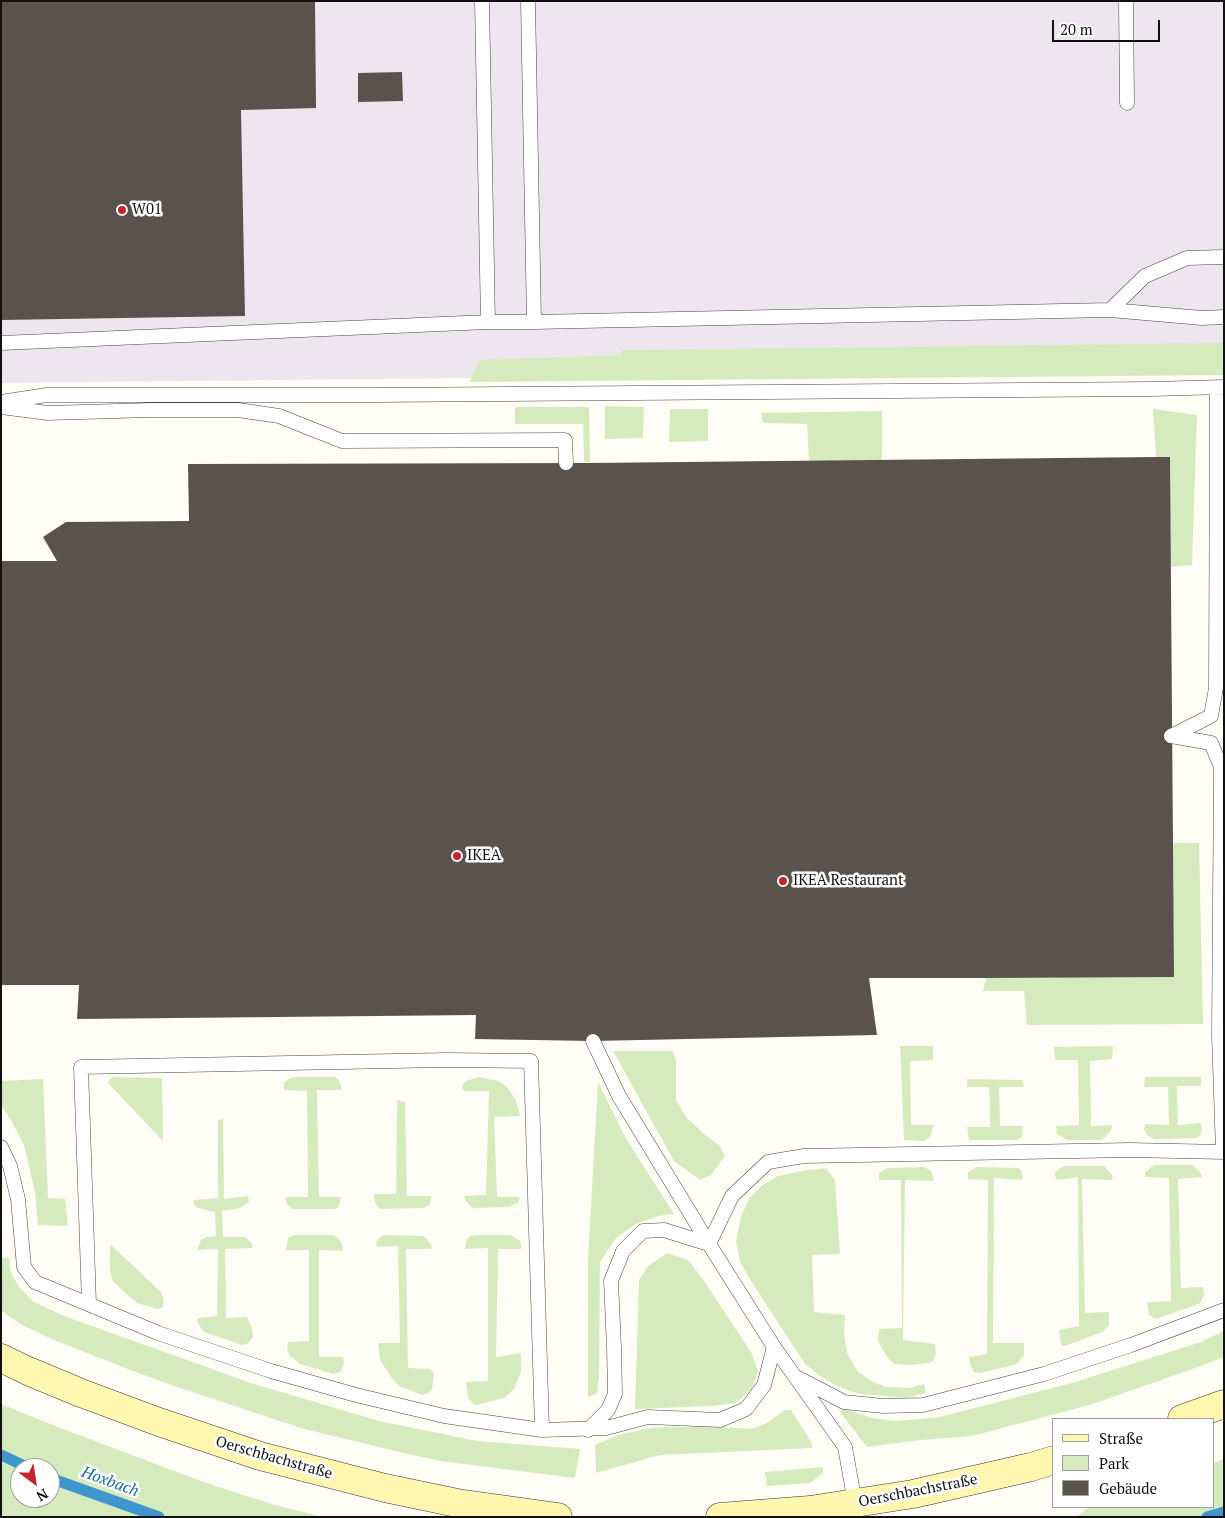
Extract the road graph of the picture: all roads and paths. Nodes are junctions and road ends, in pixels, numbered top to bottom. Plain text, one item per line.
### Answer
1 (482, 1) edge
2 (528, 1) edge
3 (1126, 1) edge
4 (1127, 103) dead end
5 (1224, 257) edge
6 (1110, 310) junction
7 (1224, 317) edge
8 (488, 322) junction
9 (534, 322) junction
10 (1, 343) edge
11 (1222, 389) edge
12 (1, 402) edge
13 (1, 407) edge
14 (566, 463) dead end
15 (593, 1042) dead end
16 (1, 1147) edge
17 (1223, 1152) edge
18 (709, 1244) junction
19 (89, 1304) junction
20 (1224, 1310) edge
21 (774, 1347) junction
22 (1, 1358) edge
23 (795, 1377) junction
24 (1224, 1404) edge
25 (1185, 1418) edge
26 (542, 1430) junction
27 (588, 1430) junction
28 (1052, 1461) edge
29 (854, 1503) junction
30 (558, 1517) edge
31 (720, 1517) edge

1 - 8 lane
2 - 9 lane
3 - 4 lane
5 - 6 lane
6 - 7 lane
6 - 9 lane
8 - 9 lane
8 - 10 lane
11 - 12 lane
11 - 17 lane
13 - 14 lane
15 - 18 lane
16 - 19 lane
17 - 18 lane
18 - 21 lane
18 - 27 lane
19 - 26 lane
19 - 26 lane
20 - 23 lane
21 - 23 lane
21 - 27 lane
22 - 30 main road, Oerschbachstraße
23 - 29 lane
24 - 25 main road
26 - 27 lane
28 - 29 main road, Oerschbachstraße
29 - 31 main road, Oerschbachstraße

